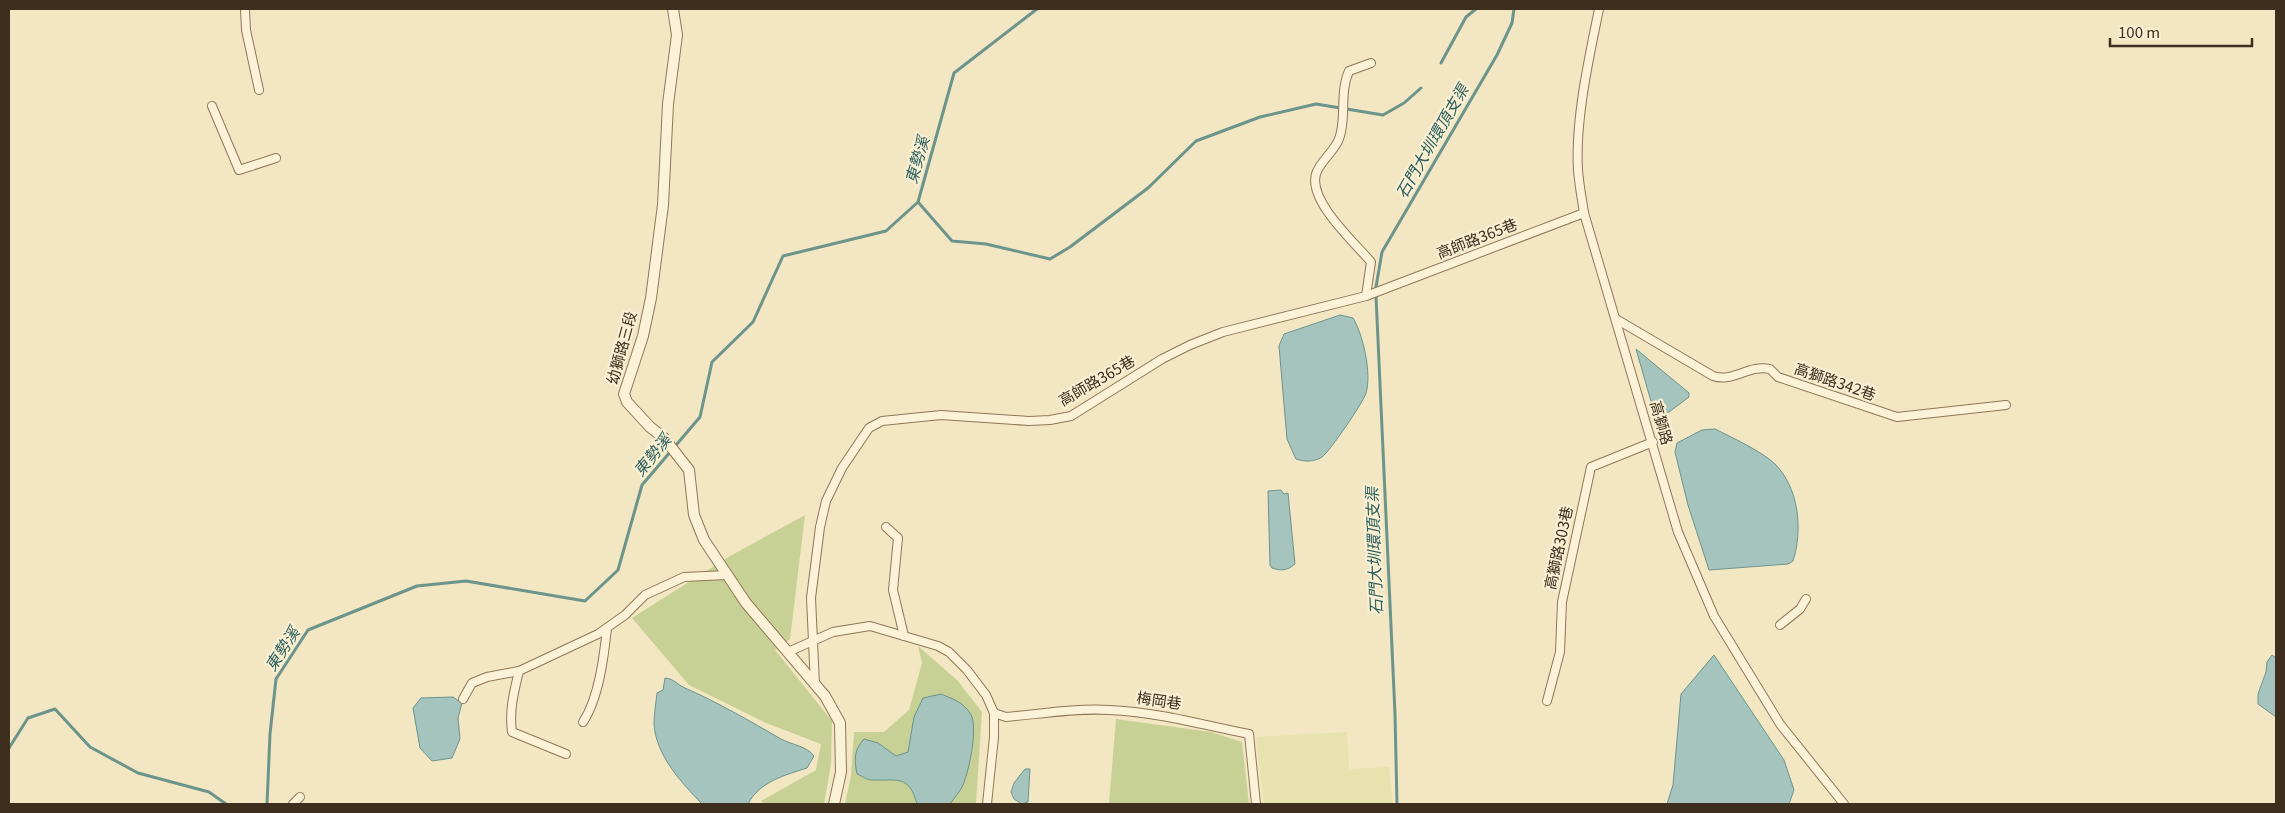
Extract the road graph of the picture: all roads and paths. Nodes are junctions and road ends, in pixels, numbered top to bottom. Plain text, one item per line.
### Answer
1 (245, 9) edge
2 (672, 9) edge
3 (1600, 9) edge
4 (1371, 63) dead end
5 (259, 90) dead end
6 (212, 106) dead end
7 (276, 158) dead end
8 (1584, 213) junction
9 (1366, 296) junction
10 (1616, 319) junction
11 (2006, 405) dead end
12 (1653, 442) junction
13 (886, 527) dead end
14 (727, 574) junction
15 (1806, 599) dead end
16 (1780, 625) dead end
17 (607, 628) junction
18 (904, 636) junction
19 (814, 642) junction
20 (788, 652) junction
21 (519, 671) junction
22 (815, 685) junction
23 (464, 699) dead end
24 (1547, 700) dead end
25 (994, 713) junction
26 (584, 722) dead end
27 (566, 754) dead end
28 (300, 796) dead end
29 (293, 804) edge
30 (834, 804) edge
31 (987, 804) edge
32 (1256, 804) edge
33 (1844, 804) edge

1 - 5 street
2 - 14 street, 幼獅路三段
3 - 8 street, 高獅路
4 - 9 street
6 - 7 street
8 - 9 street, 高師路365巷
8 - 10 street, 高獅路
9 - 19 street, 高師路365巷
10 - 11 street, 高獅路342巷
10 - 12 street, 高獅路
12 - 24 street, 高獅路303巷
12 - 33 street, 高獅路
13 - 18 street
14 - 17 street
14 - 20 street, 幼獅路三段
15 - 16 street
17 - 21 street
17 - 26 street
18 - 19 street
18 - 25 street
19 - 20 street
19 - 22 street, 高師路365巷
20 - 22 street, 幼獅路三段
21 - 23 street
21 - 27 street
22 - 30 street, 幼獅路三段
25 - 31 street
25 - 32 street, 梅岡巷
28 - 29 street

